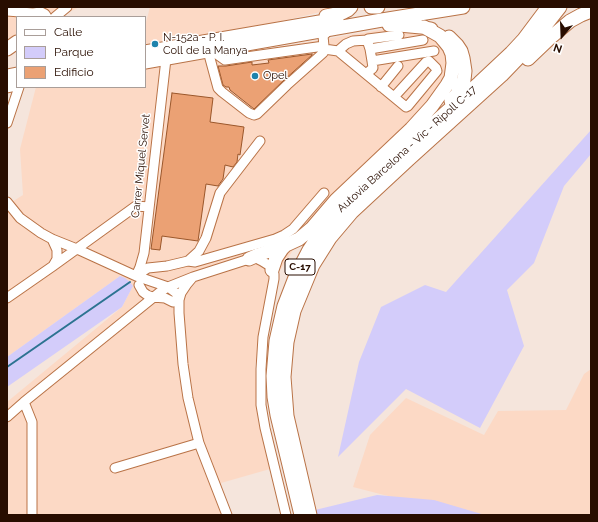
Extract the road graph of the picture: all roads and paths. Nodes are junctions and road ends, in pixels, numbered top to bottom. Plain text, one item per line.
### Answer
1 (50, 7) edge
2 (67, 7) edge
3 (351, 7) edge
4 (371, 7) edge
5 (378, 7) edge
6 (407, 7) edge
7 (463, 7) edge
8 (551, 10) edge
9 (591, 11) edge
10 (8, 12) edge
11 (37, 15) edge
12 (55, 16) edge
13 (16, 19) edge
14 (272, 30) junction
15 (309, 33) junction
16 (423, 34) junction
17 (399, 35) dead end
18 (16, 43) edge
19 (325, 43) junction
20 (368, 45) junction
21 (7, 49) edge
22 (210, 51) junction
23 (338, 51) junction
24 (434, 51) dead end
25 (146, 52) edge
26 (166, 58) junction
27 (372, 61) junction
28 (146, 62) edge
29 (398, 66) dead end
30 (366, 74) junction
31 (381, 87) junction
32 (19, 88) edge
33 (394, 97) junction
34 (476, 99) junction
35 (436, 121) junction
36 (7, 123) edge
37 (260, 141) dead end
38 (324, 194) dead end
39 (7, 202) edge
40 (149, 207) junction
41 (52, 239) junction
42 (286, 245) junction
43 (77, 249) junction
44 (249, 259) junction
45 (188, 261) junction
46 (53, 266) junction
47 (272, 270) junction
48 (194, 277) junction
49 (139, 280) junction
50 (168, 287) junction
51 (7, 298) edge
52 (150, 298) junction
53 (176, 301) junction
54 (135, 311) junction
55 (24, 402) junction
56 (7, 416) edge
57 (199, 443) junction
58 (288, 463) junction
59 (115, 468) dead end
60 (32, 515) edge
61 (227, 515) edge
62 (286, 515) edge
63 (296, 515) edge
64 (301, 515) edge
65 (310, 515) edge

1 - 11 street
2 - 12 street
3 - 14 highway
4 - 5 highway
6 - 14 highway
7 - 15 highway
8 - 34 highway, Autovia Barcelona - Vic - Ripoll C-17 / C-17
8 - 35 highway, Autovia Barcelona - Vic - Ripoll C-17 / C-17
9 - 34 highway
10 - 11 street
10 - 13 street
14 - 25 highway
15 - 19 highway
15 - 22 highway
16 - 19 highway
16 - 20 street
16 - 35 highway
16 - 42 highway
17 - 20 street
18 - 21 highway
19 - 22 street
19 - 22 street
19 - 23 street
20 - 23 street
20 - 27 street
22 - 26 highway
23 - 30 street
24 - 27 street
26 - 28 highway
26 - 40 street, Carrer Miquel Servet
27 - 30 street
29 - 31 street
30 - 31 street
31 - 33 street
32 - 36 street
33 - 33 street
34 - 65 highway, Autovia Barcelona - Vic - Ripoll C-17 / C-17
35 - 58 highway, Autovia Barcelona - Vic - Ripoll C-17 / C-17
37 - 45 street
38 - 45 street
39 - 41 street
40 - 43 street
40 - 49 street, Carrer Miquel Servet
41 - 43 street
41 - 46 street
42 - 44 highway
42 - 47 highway
43 - 46 street
43 - 49 street
44 - 47 street
44 - 48 street
45 - 49 street
46 - 51 street
47 - 62 street
48 - 50 street
48 - 53 street
49 - 50 street
49 - 52 street
49 - 54 street, Carrer Miquel Servet
50 - 52 street
50 - 53 street
52 - 53 street
52 - 54 street
53 - 57 street
54 - 55 street
55 - 56 street
55 - 60 street
57 - 59 street
57 - 61 street
58 - 63 highway
58 - 64 highway, Autovia Barcelona - Vic - Ripoll C-17 / C-17

